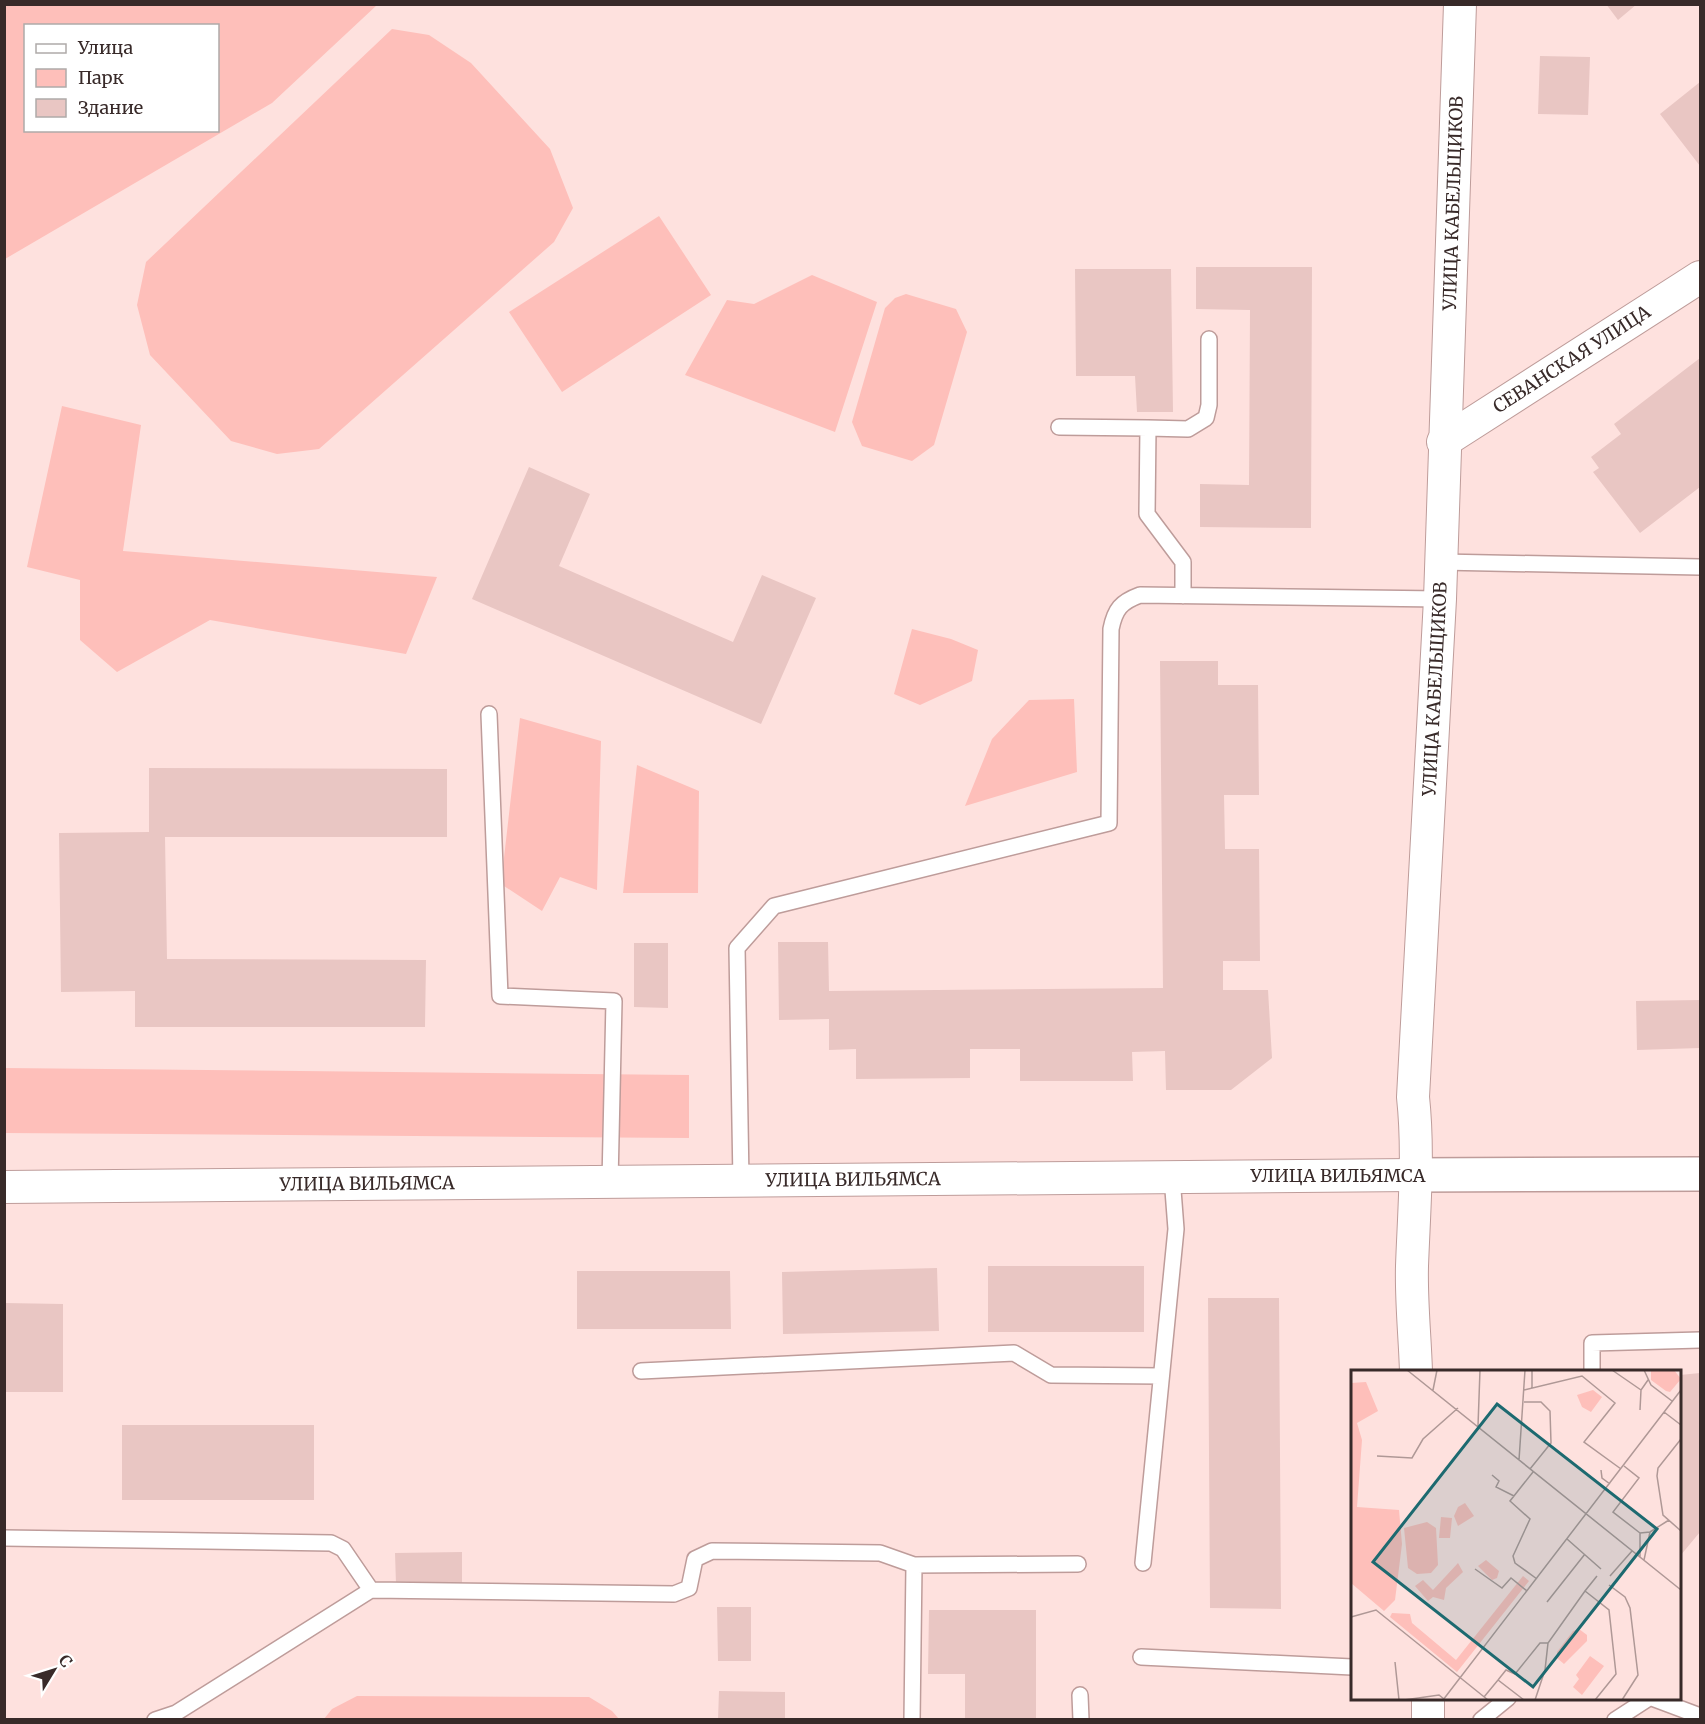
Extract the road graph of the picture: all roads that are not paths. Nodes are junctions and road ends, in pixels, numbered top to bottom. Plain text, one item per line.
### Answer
1 (1460, 4) edge
2 (1701, 277) edge
3 (1209, 339) dead end
4 (1059, 427) dead end
5 (1148, 428) junction
6 (1443, 442) junction
7 (1441, 562) junction
8 (1701, 567) edge
9 (1183, 596) junction
10 (1440, 599) junction
11 (489, 714) dead end
12 (1701, 1174) edge
13 (1414, 1175) junction
14 (1172, 1177) junction
15 (741, 1181) junction
16 (610, 1182) junction
17 (4, 1187) edge
18 (1701, 1340) edge
19 (1416, 1370) edge
20 (1592, 1370) edge
21 (642, 1371) dead end
22 (1161, 1376) junction
23 (4, 1538) edge
24 (1143, 1563) dead end
25 (1078, 1564) dead end
26 (914, 1565) junction
27 (370, 1590) junction
28 (1141, 1658) dead end
29 (1351, 1667) edge
30 (1080, 1695) dead end
31 (1428, 1700) edge
32 (1505, 1700) edge
33 (1647, 1700) edge
34 (1656, 1700) edge
35 (1701, 1716) edge
36 (155, 1719) edge
37 (912, 1719) edge
38 (1081, 1719) edge
39 (1428, 1719) edge
40 (1481, 1719) edge
41 (1615, 1719) edge

1 - 6 street, УЛИЦА КАБЕЛЬЩИКОВ
2 - 6 street, СЕВАНСКАЯ УЛИЦА
3 - 5 lane
4 - 5 lane
5 - 9 lane
6 - 7 street, УЛИЦА КАБЕЛЬЩИКОВ
7 - 8 lane
7 - 10 street, УЛИЦА КАБЕЛЬЩИКОВ
9 - 10 lane
9 - 15 lane
10 - 13 street, УЛИЦА КАБЕЛЬЩИКОВ
11 - 16 lane
12 - 13 street, УЛИЦА ВИЛЬЯМСА
13 - 14 street, УЛИЦА ВИЛЬЯМСА
13 - 19 street, УЛИЦА КАБЕЛЬЩИКОВ
14 - 15 street, УЛИЦА ВИЛЬЯМСА
14 - 22 lane
15 - 16 street, УЛИЦА ВИЛЬЯМСА
16 - 17 street, УЛИЦА ВИЛЬЯМСА
18 - 20 lane
21 - 22 lane
22 - 24 lane
23 - 27 lane
25 - 26 lane
26 - 27 lane
26 - 37 lane
27 - 36 lane
28 - 29 lane
30 - 38 lane
31 - 39 street
32 - 40 lane
33 - 41 lane
34 - 35 lane

